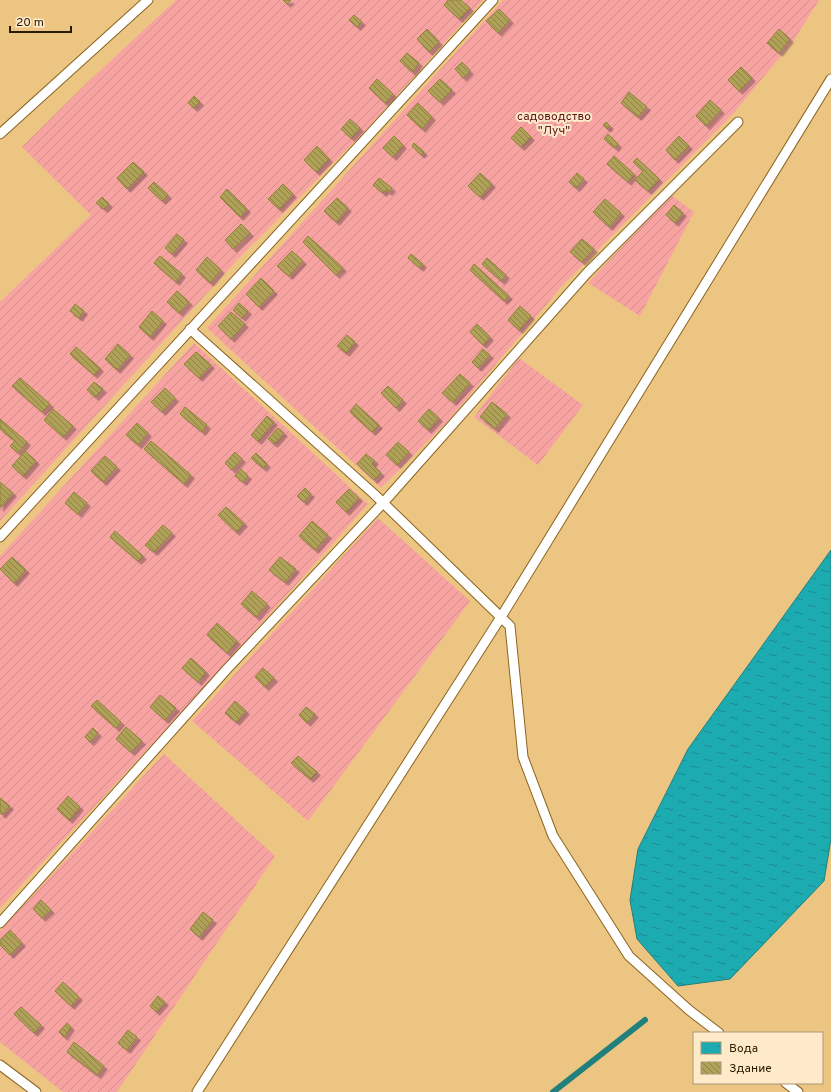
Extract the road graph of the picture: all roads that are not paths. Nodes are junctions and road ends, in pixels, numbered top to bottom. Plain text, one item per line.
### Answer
1 (148, 0) edge
2 (493, 0) edge
3 (831, 79) edge
4 (738, 122) dead end
5 (0, 134) edge
6 (190, 329) junction
7 (383, 503) junction
8 (0, 537) edge
9 (501, 617) junction
10 (0, 923) edge
11 (718, 1032) edge
12 (0, 1065) edge
13 (787, 1084) edge
14 (36, 1092) edge
15 (197, 1092) edge
16 (798, 1092) edge

1 - 5 lane
2 - 6 lane
3 - 9 lane
4 - 7 lane
6 - 7 lane
6 - 8 lane
7 - 9 lane
7 - 10 lane
9 - 11 lane
9 - 15 lane
12 - 14 lane
13 - 16 lane

